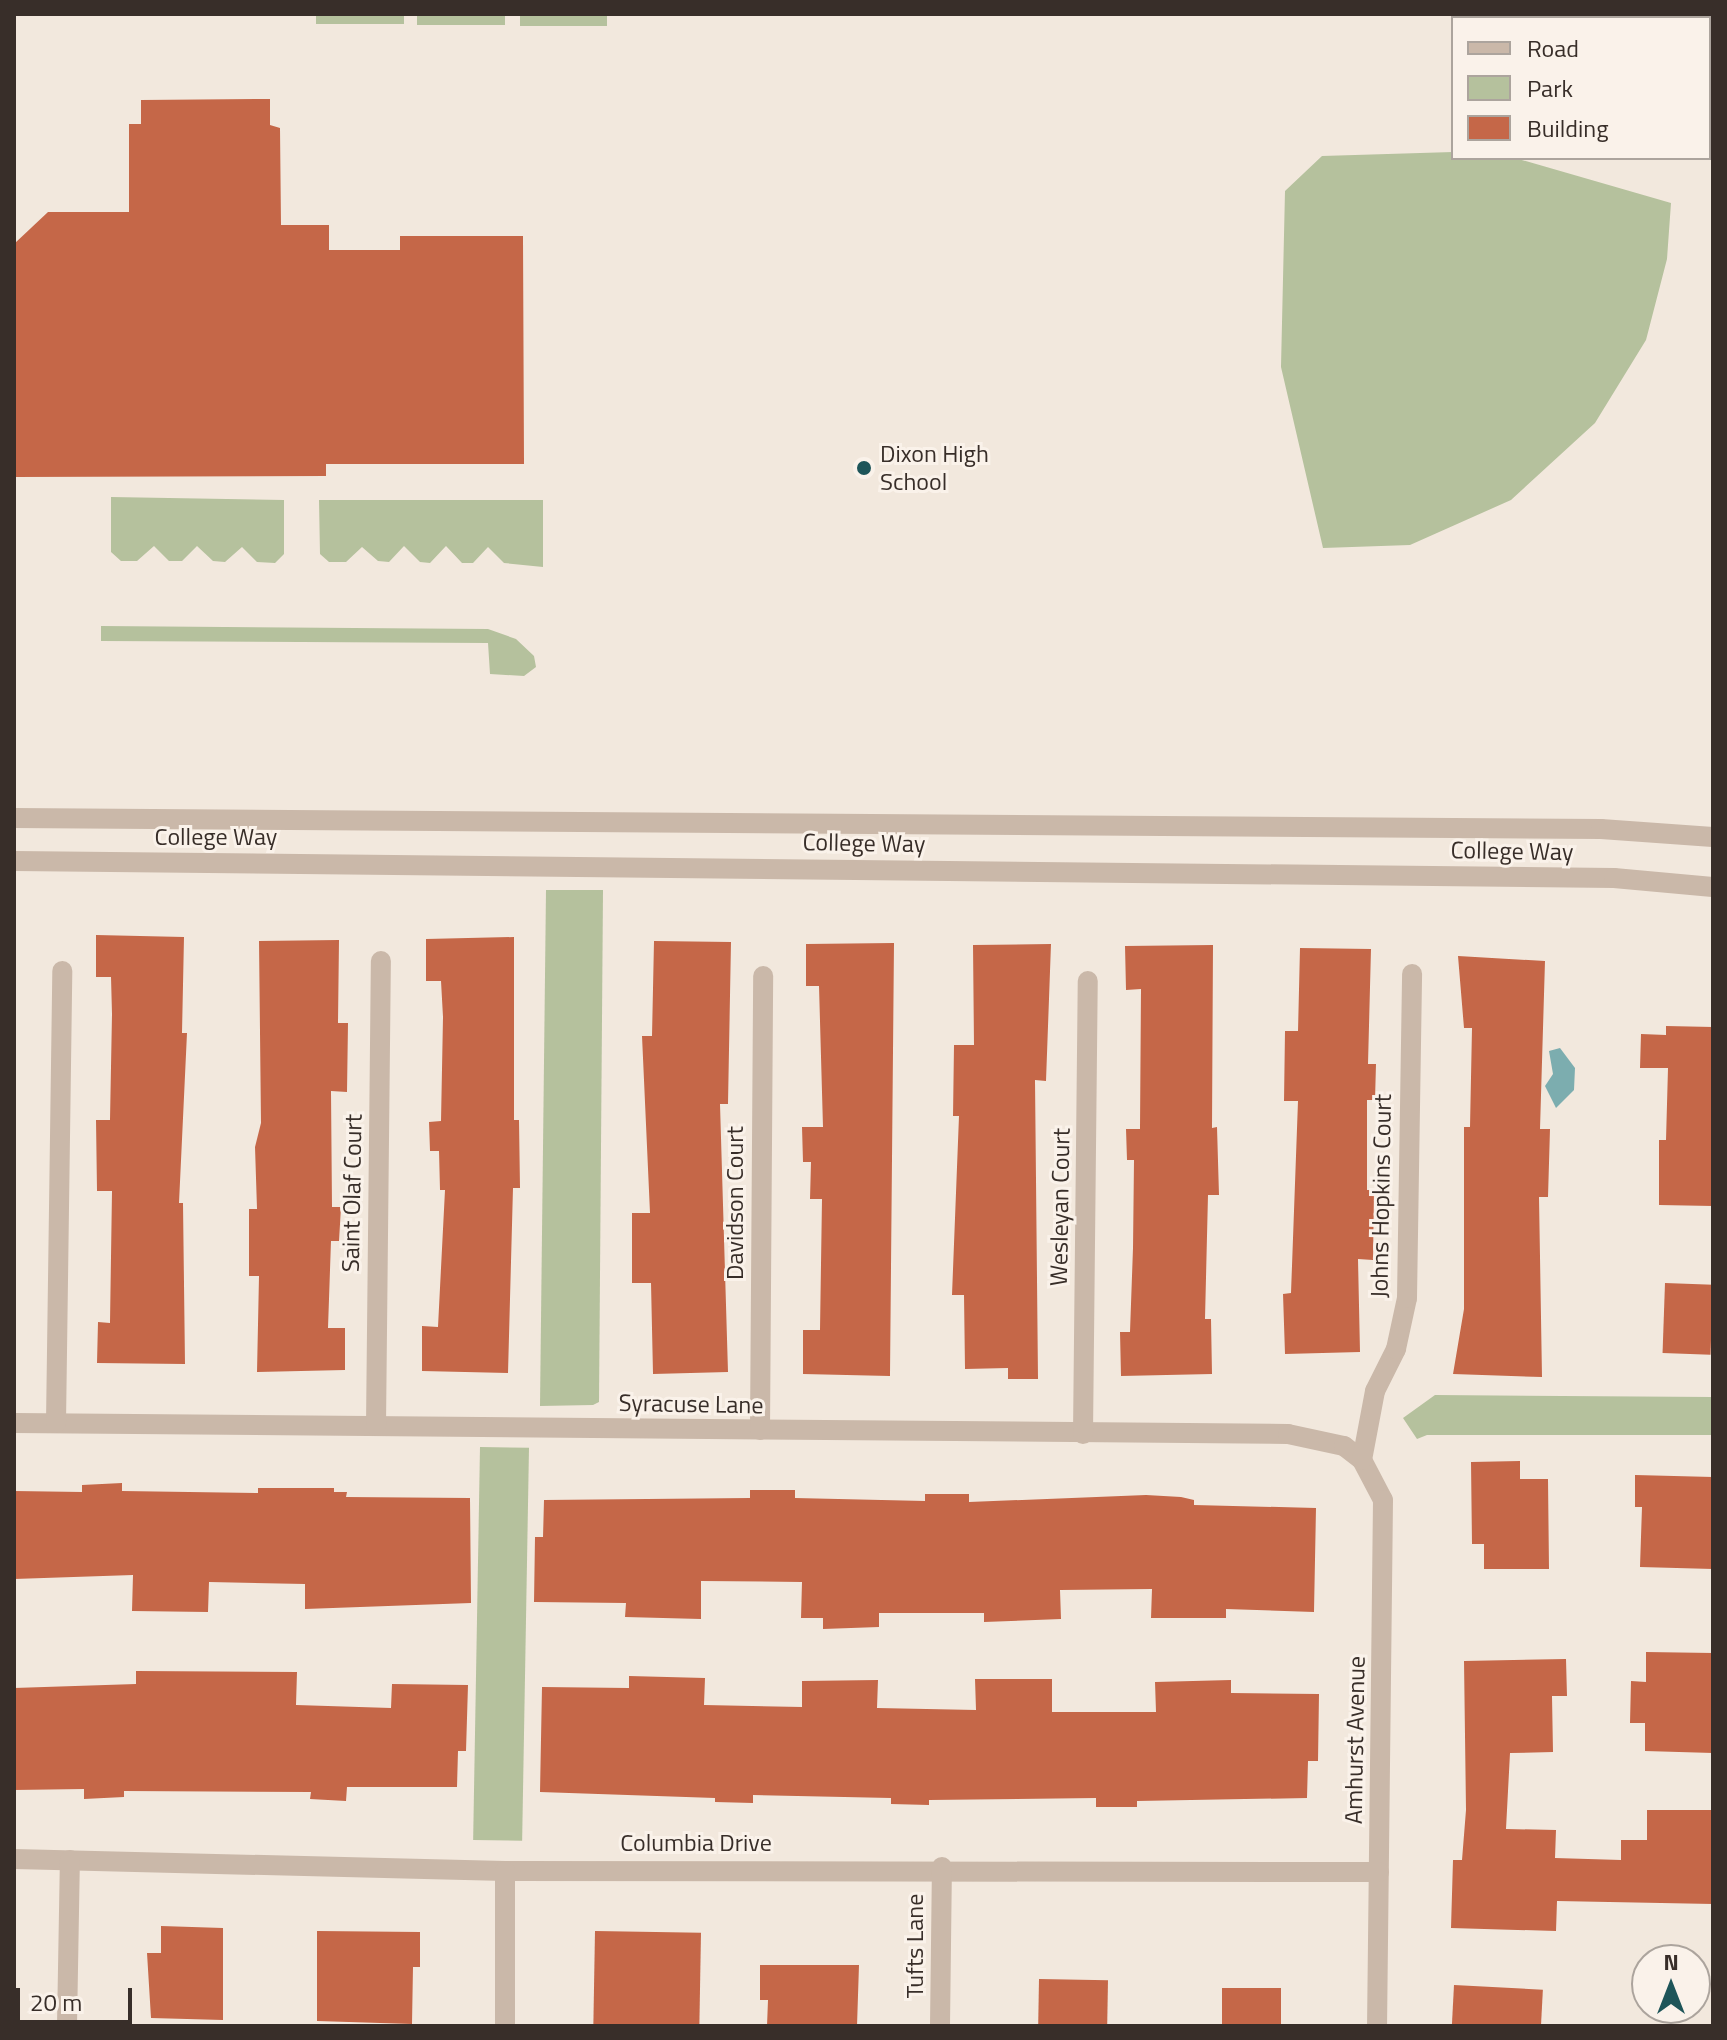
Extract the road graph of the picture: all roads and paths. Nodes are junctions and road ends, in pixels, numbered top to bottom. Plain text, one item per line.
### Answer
1 (14, 818) edge
2 (1713, 837) edge
3 (14, 861) edge
4 (1713, 887) edge
5 (381, 961) dead end
6 (62, 971) dead end
7 (1412, 974) dead end
8 (763, 976) dead end
9 (1088, 981) dead end
10 (14, 1423) edge
11 (56, 1423) junction
12 (376, 1426) junction
13 (760, 1430) junction
14 (1083, 1434) junction
15 (1362, 1460) junction
16 (14, 1859) edge
17 (70, 1860) junction
18 (942, 1867) junction
19 (505, 1871) junction
20 (1379, 1872) junction
21 (67, 2026) edge
22 (505, 2026) edge
23 (940, 2026) edge
24 (1377, 2026) edge

1 - 2 street, College Way
3 - 4 street, College Way
5 - 12 street, Saint Olaf Court
6 - 11 street
7 - 15 street, Johns Hopkins Court
8 - 13 street, Davidson Court
9 - 14 street, Wesleyan Court
10 - 11 street, Syracuse Lane
11 - 12 street, Syracuse Lane
12 - 13 street, Syracuse Lane
13 - 14 street, Syracuse Lane
14 - 15 street, Syracuse Lane
15 - 20 street, Amhurst Avenue
16 - 17 street, Columbia Drive
17 - 19 street, Columbia Drive
17 - 21 street
18 - 19 street, Columbia Drive
18 - 20 street, Columbia Drive
18 - 23 street, Tufts Lane
19 - 22 street
20 - 24 street, Amhurst Avenue

